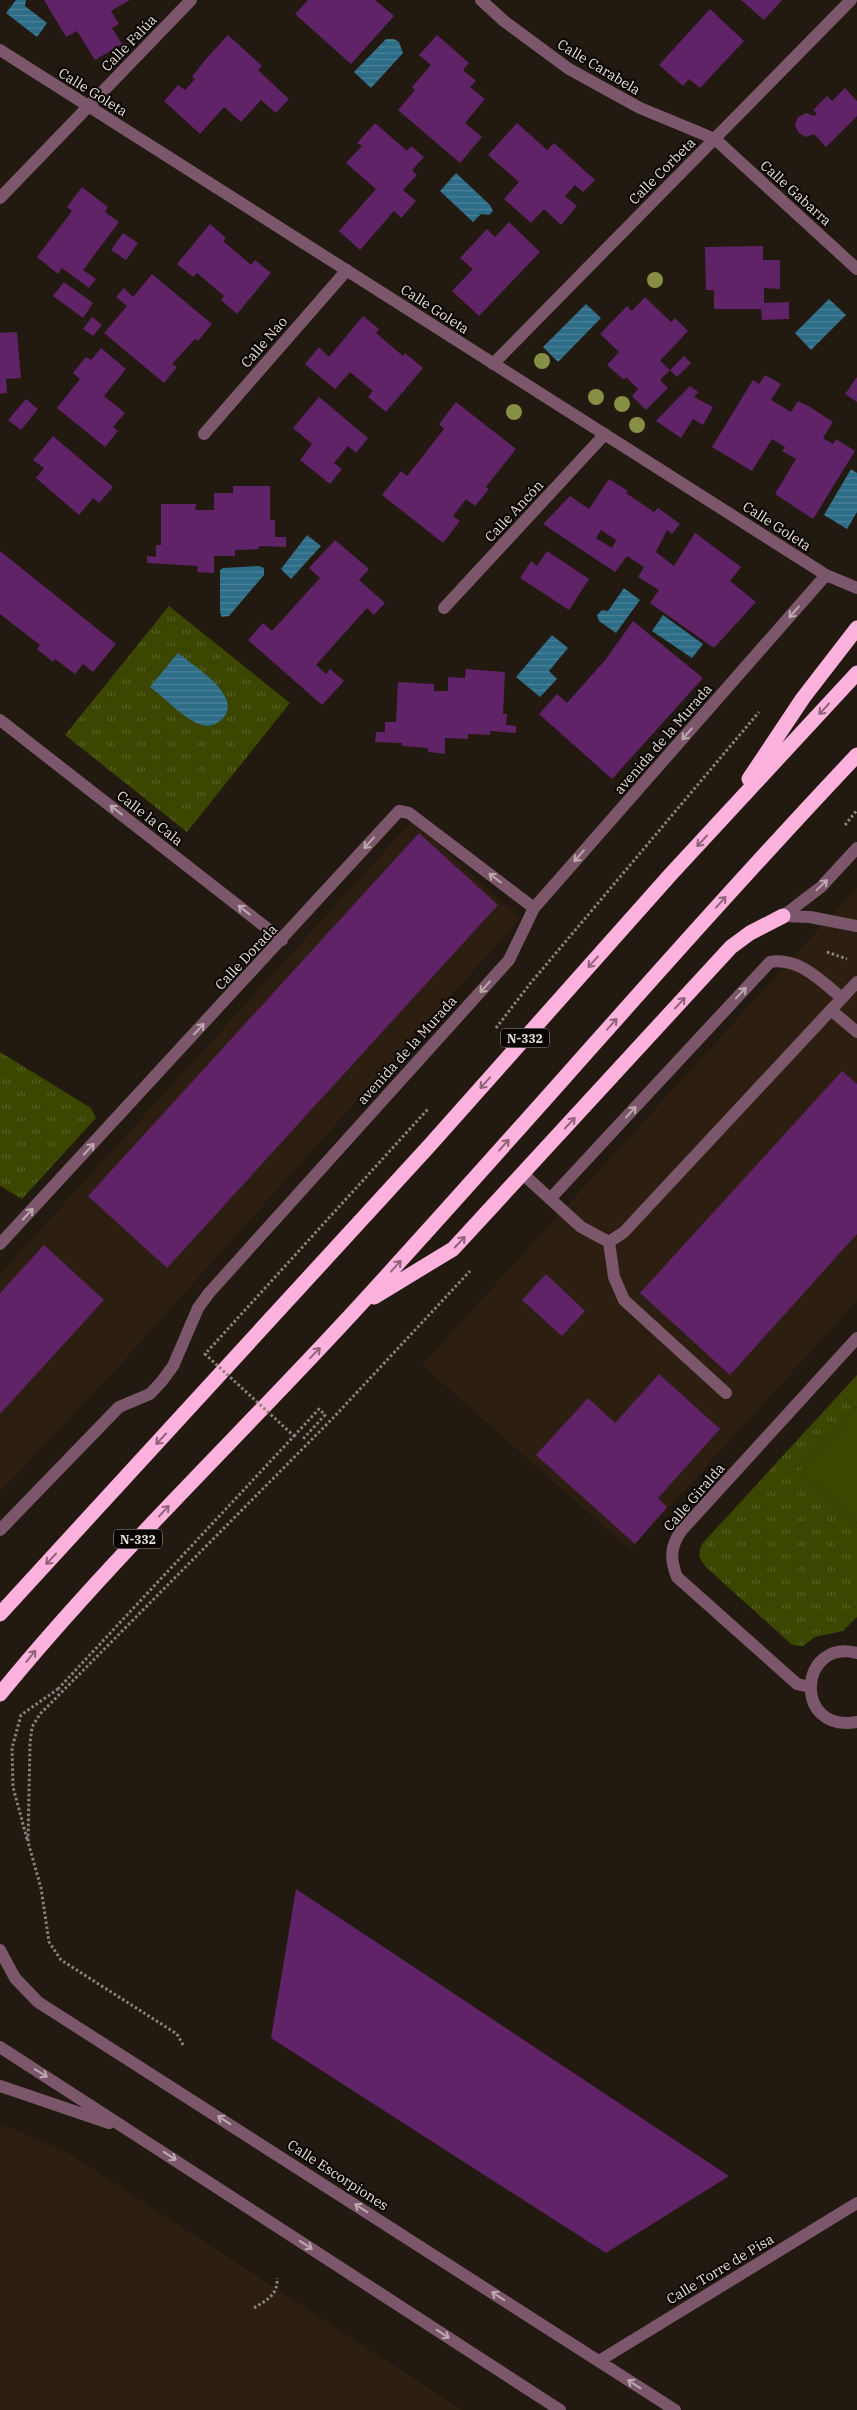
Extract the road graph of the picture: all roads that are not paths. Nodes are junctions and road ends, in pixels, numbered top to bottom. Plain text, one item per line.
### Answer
1 (191, 0) edge
2 (481, 0) edge
3 (851, 0) edge
4 (0, 50) edge
5 (89, 106) junction
6 (715, 139) junction
7 (0, 198) edge
8 (857, 268) edge
9 (347, 270) junction
10 (493, 364) junction
11 (204, 434) dead end
12 (605, 434) junction
13 (826, 575) junction
14 (857, 588) edge
15 (444, 608) dead end
16 (857, 628) edge
17 (857, 673) edge
18 (0, 720) edge
19 (857, 755) edge
20 (722, 820) junction
21 (856, 853) edge
22 (534, 908) junction
23 (784, 916) junction
24 (857, 926) edge
25 (282, 940) junction
26 (857, 982) edge
27 (842, 998) junction
28 (831, 1010) junction
29 (857, 1032) edge
30 (523, 1174) junction
31 (550, 1199) junction
32 (609, 1242) junction
33 (0, 1244) edge
34 (360, 1306) junction
35 (857, 1338) edge
36 (726, 1393) dead end
37 (0, 1530) edge
38 (0, 1614) edge
39 (857, 1653) edge
40 (810, 1687) junction
41 (0, 1694) edge
42 (857, 1722) edge
43 (0, 1950) edge
44 (0, 2047) edge
45 (0, 2086) edge
46 (130, 2130) junction
47 (857, 2203) edge
48 (599, 2361) junction
49 (560, 2410) edge
50 (675, 2410) edge

1 - 5 street, Calle Falúa
2 - 6 street, Calle Carabela
3 - 6 street, Calle Corbeta
4 - 5 street, Calle Goleta
5 - 7 street, Calle Falúa
5 - 9 street, Calle Goleta
6 - 8 street, Calle Gabarra
6 - 10 street, Calle Corbeta
9 - 10 street, Calle Goleta
9 - 11 street, Calle Nao
10 - 12 street, Calle Goleta
12 - 13 street, Calle Goleta
12 - 15 street, Calle Ancón
13 - 14 street, Calle Goleta
13 -> 22 street, avenida de la Murada
16 - 20 highway
17 -> 20 highway, N-332
25 -> 18 street, Calle la Cala
34 -> 19 highway, N-332
20 -> 38 highway, N-332
23 -> 21 street
22 -> 25 street, Calle Dorada
22 -> 37 street, avenida de la Murada
23 - 24 street
30 -> 23 highway
33 -> 25 street, Calle Dorada
26 - 27 street
27 - 28 street
31 -> 27 street
28 - 29 street
28 - 32 street
30 - 31 street
34 -> 30 highway
31 - 32 street
32 - 36 street
41 -> 34 highway, N-332
35 - 40 street, Calle Giralda
39 - 40 street
40 - 42 street
48 -> 43 street, Calle Escorpiones
44 -> 46 street
45 - 46 street
46 -> 49 street
47 - 48 street, Calle Torre de Pisa
50 -> 48 street, Calle Escorpiones

